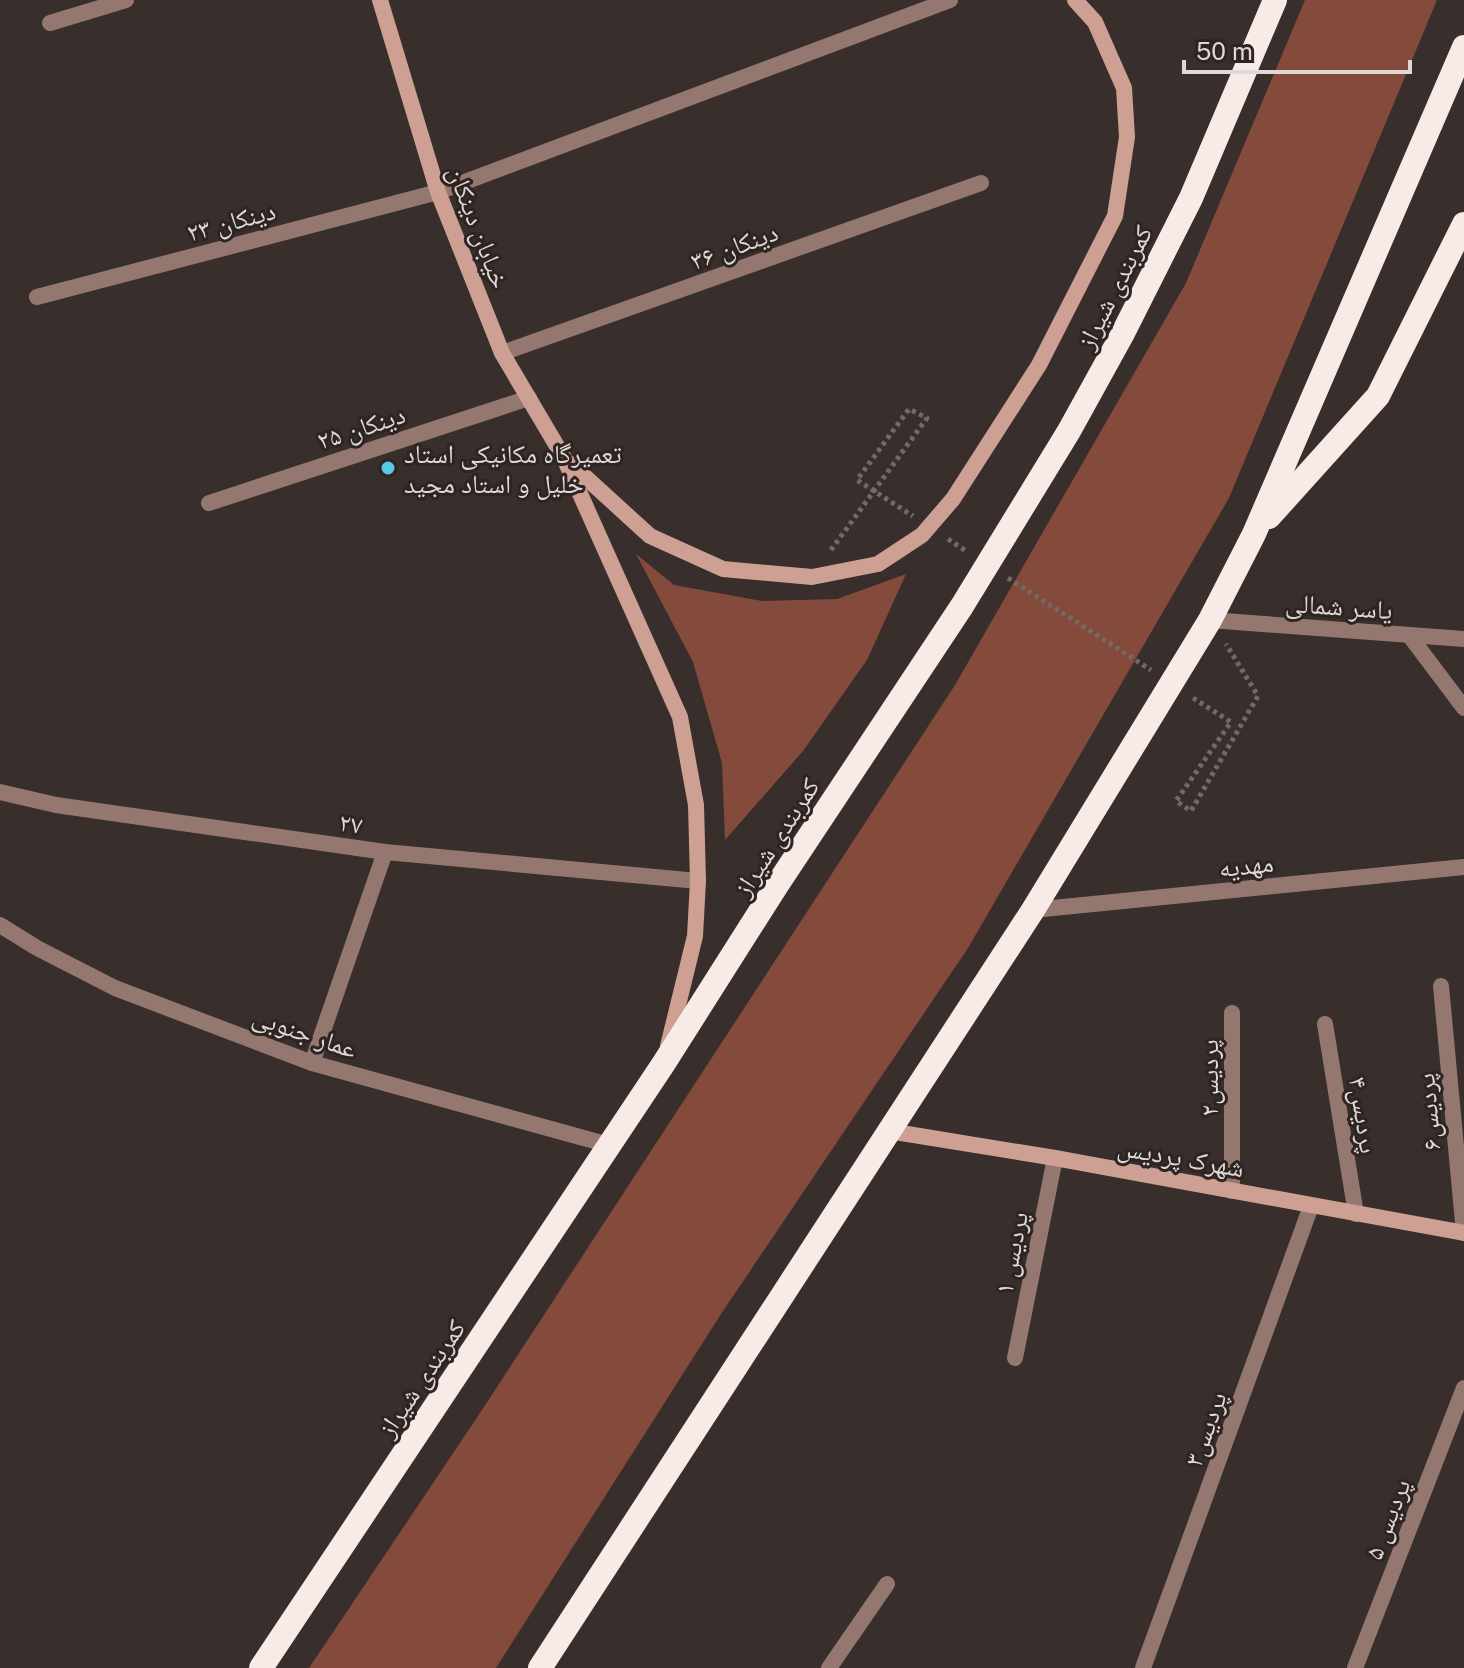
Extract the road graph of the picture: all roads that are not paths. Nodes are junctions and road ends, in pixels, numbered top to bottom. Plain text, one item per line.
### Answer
1 (126, 0) edge
2 (380, 0) edge
3 (950, 0) edge
4 (1075, 0) edge
5 (1275, 0) edge
6 (50, 23) dead end
7 (1464, 47) edge
8 (981, 183) dead end
9 (438, 192) junction
10 (1464, 224) edge
11 (37, 297) dead end
12 (502, 353) junction
13 (529, 398) junction
14 (564, 458) junction
15 (209, 503) dead end
16 (1254, 534) junction
17 (1210, 620) junction
18 (1409, 635) junction
19 (1464, 639) edge
20 (1464, 708) edge
21 (0, 792) edge
22 (385, 852) junction
23 (1464, 867) edge
24 (698, 881) junction
25 (1033, 910) junction
26 (0, 925) edge
27 (1441, 986) dead end
28 (1232, 1013) dead end
29 (1325, 1024) dead end
30 (312, 1063) junction
31 (664, 1063) junction
32 (889, 1131) junction
33 (609, 1145) junction
34 (1055, 1158) junction
35 (1232, 1191) junction
36 (1311, 1206) junction
37 (1356, 1214) junction
38 (1464, 1233) edge
39 (1015, 1358) dead end
40 (1464, 1388) edge
41 (887, 1584) dead end
42 (261, 1668) edge
43 (540, 1668) edge
44 (829, 1668) edge
45 (1143, 1668) edge
46 (1355, 1668) edge

1 - 6 street
2 - 9 main road, خیابان دینکان
3 - 9 street, ۲۳ دینکان
4 - 14 main road
5 - 31 highway, کمربندی شیراز
7 - 16 highway
8 - 12 street, ۳۶ دینکان
9 - 11 street, ۲۳ دینکان
9 - 12 main road, خیابان دینکان
10 - 16 highway
12 - 13 main road, خیابان دینکان
13 - 14 main road, خیابان دینکان
13 - 15 street, ۲۵ دینکان
14 - 24 main road
16 - 17 highway
17 - 18 street, یاسر شمالی
17 - 25 highway
18 - 19 street, یاسر شمالی
18 - 20 street
21 - 22 street, ۲۷
22 - 24 street, ۲۷
22 - 30 street
23 - 25 street, مهدیه
24 - 31 main road
25 - 32 highway
26 - 30 street, عمار جنوبی
27 - 38 street, پردیس۶
28 - 35 street, پردیس۲
29 - 37 street, پردیس۴
30 - 33 street, عمار جنوبی
31 - 33 highway, کمربندی شیراز
32 - 34 main road, شهرک پردیس
32 - 43 highway
33 - 42 highway, کمربندی شیراز
34 - 35 main road, شهرک پردیس
34 - 39 street, پردیس ۱
35 - 36 main road, شهرک پردیس
36 - 37 main road, شهرک پردیس
36 - 45 street, پردیس۳
37 - 38 main road, شهرک پردیس
40 - 46 street, پردیس ۵
41 - 44 street

